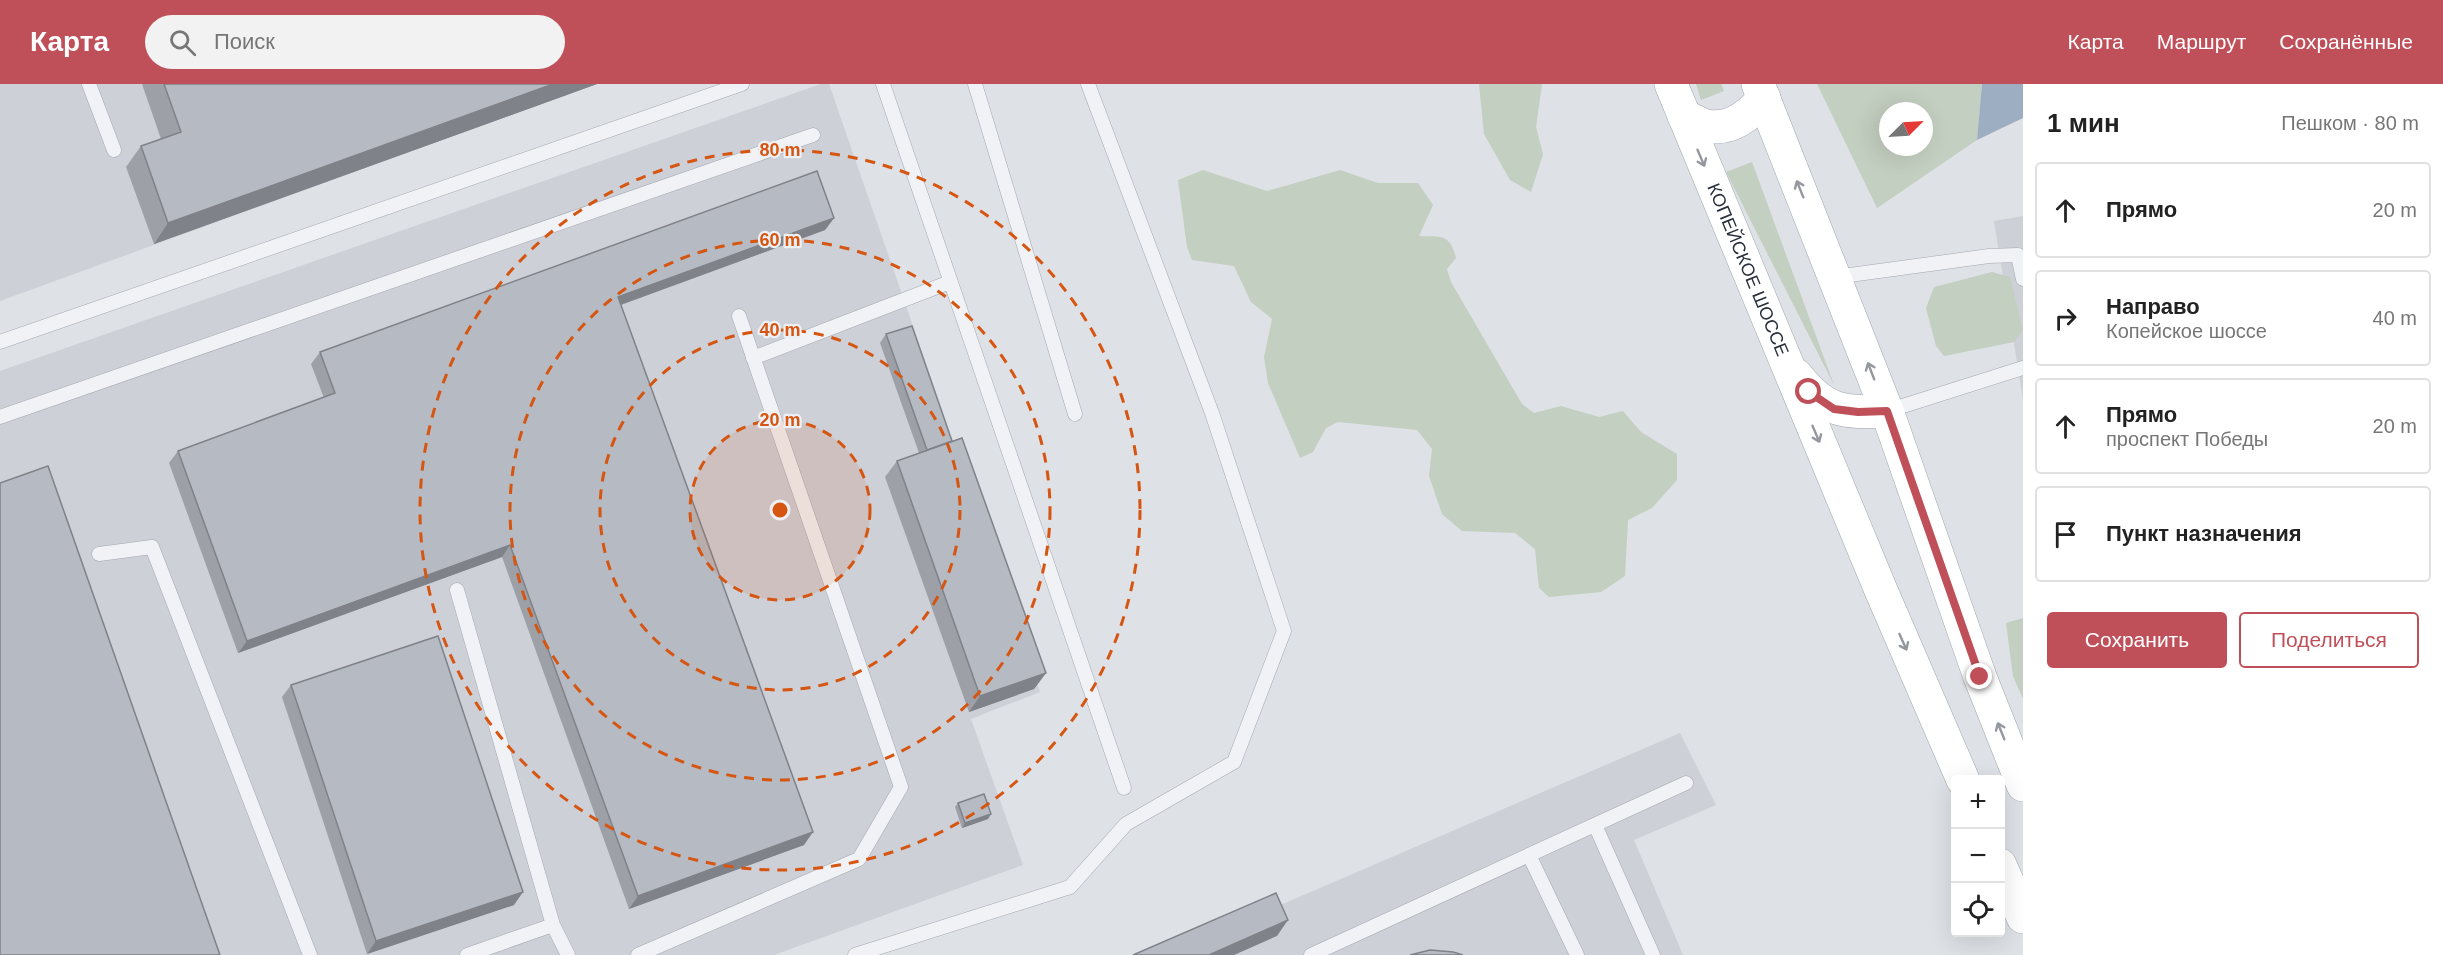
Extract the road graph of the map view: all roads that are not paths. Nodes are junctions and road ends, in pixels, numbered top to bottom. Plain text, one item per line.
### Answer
1 (89, 84) edge
2 (742, 84) edge
3 (883, 84) edge
4 (975, 84) edge
5 (1088, 84) edge
6 (1671, 84) edge
7 (1761, 91) edge
8 (1684, 116) junction
9 (813, 135) dead end
10 (114, 150) dead end
11 (1835, 277) junction
12 (2023, 279) edge
13 (950, 282) junction
14 (739, 316) dead end
15 (0, 342) edge
16 (753, 358) junction
17 (1787, 364) junction
18 (2023, 368) edge
19 (1887, 411) junction
20 (1075, 414) dead end
21 (0, 417) edge
22 (99, 554) dead end
23 (457, 590) dead end
24 (1961, 775) edge
25 (1686, 783) dead end
26 (2023, 785) edge
27 (1124, 788) dead end
28 (1594, 825) junction
29 (1530, 855) junction
30 (2005, 874) edge
31 (2023, 916) edge
32 (553, 925) junction
33 (310, 955) edge
34 (467, 955) edge
35 (568, 955) edge
36 (638, 955) edge
37 (855, 955) edge
38 (1311, 955) edge
39 (1577, 955) edge
40 (1653, 955) edge

1 - 10 lane
2 - 15 lane
3 - 13 lane
4 - 20 lane
5 - 37 lane
6 - 8 main road, КОПЕЙСКОЕ ШОССЕ
7 - 8 main road
11 -> 7 main road
8 -> 17 main road, КОПЕЙСКОЕ ШОССЕ
9 - 21 lane
11 - 12 lane
19 -> 11 main road
13 - 16 lane
13 - 27 lane
14 - 16 lane
16 - 36 lane
17 - 19 main road
17 -> 24 main road, КОПЕЙСКОЕ ШОССЕ
18 - 19 lane
26 -> 19 main road
22 - 33 lane
23 - 32 lane
25 - 28 lane
28 - 29 lane
28 - 40 lane
29 - 38 lane
29 - 39 lane
30 - 31 main road
32 - 34 lane
32 - 35 lane

